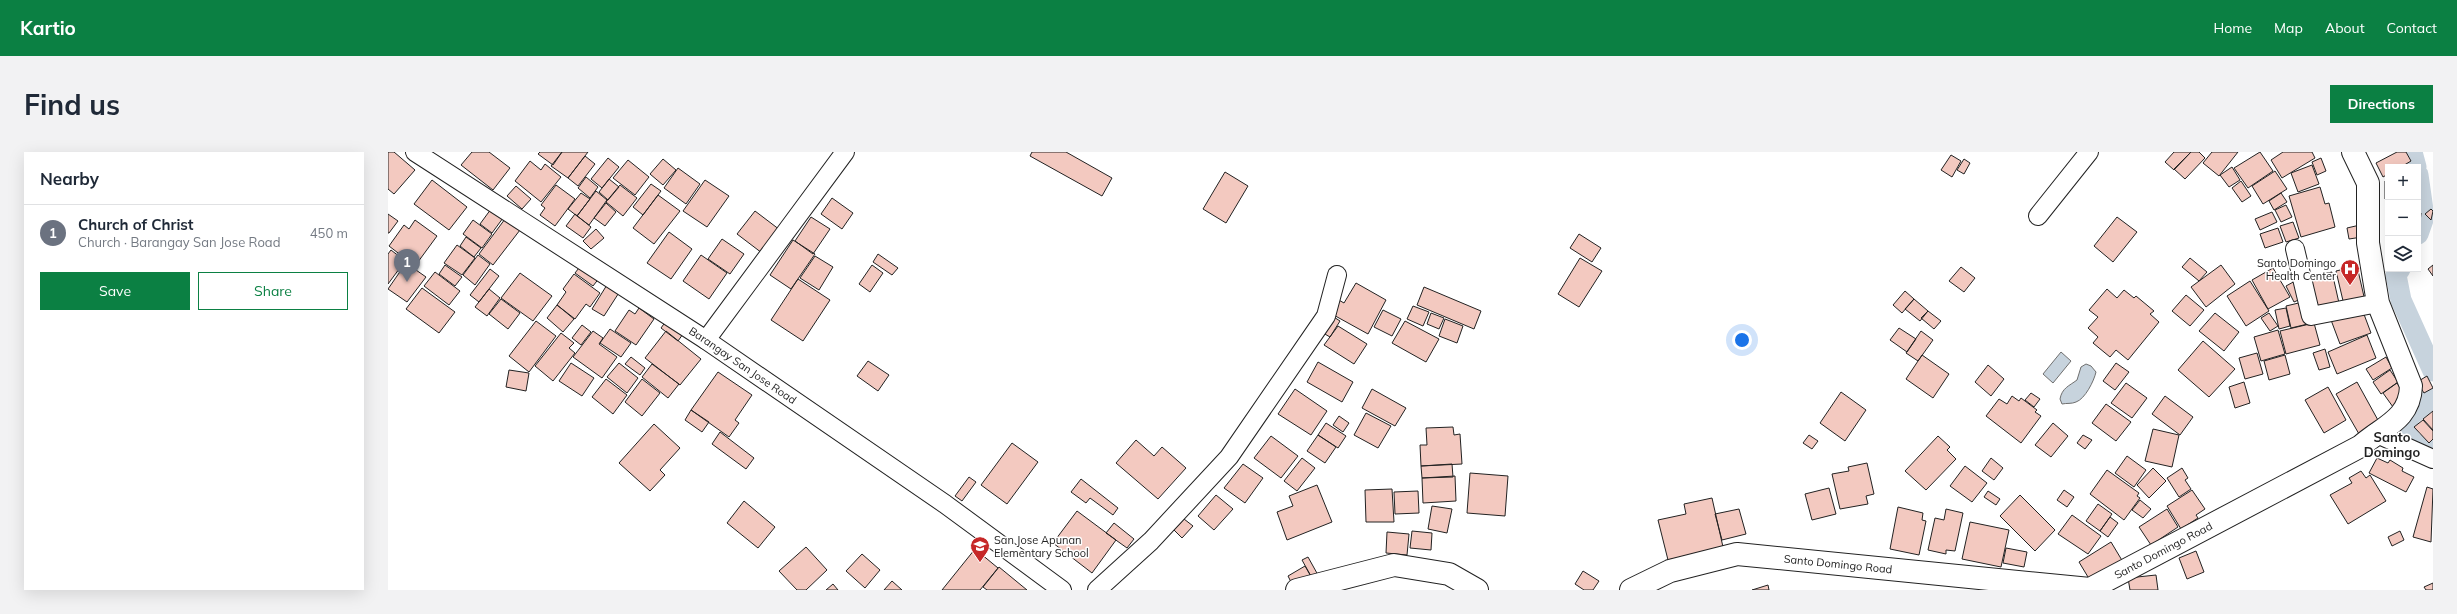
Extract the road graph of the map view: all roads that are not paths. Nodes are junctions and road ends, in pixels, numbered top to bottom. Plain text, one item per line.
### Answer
1 (415, 152) edge
2 (845, 152) edge
3 (2089, 152) edge
4 (2354, 152) edge
5 (2038, 216) dead end
6 (2295, 249) dead end
7 (1337, 275) dead end
8 (2378, 303) junction
9 (706, 340) junction
10 (2375, 434) junction
11 (2433, 459) edge
12 (1062, 590) edge
13 (1097, 590) edge
14 (1298, 590) edge
15 (1477, 590) edge
16 (1631, 590) edge

1 - 9 street, Barangay San Jose Road
2 - 9 street
3 - 5 street
4 - 8 street, Santo Domingo Road
6 - 8 street
7 - 13 street
8 - 10 street, Santo Domingo Road
9 - 12 street, Barangay San Jose Road
10 - 11 street
10 - 16 street, Santo Domingo Road
14 - 15 street

